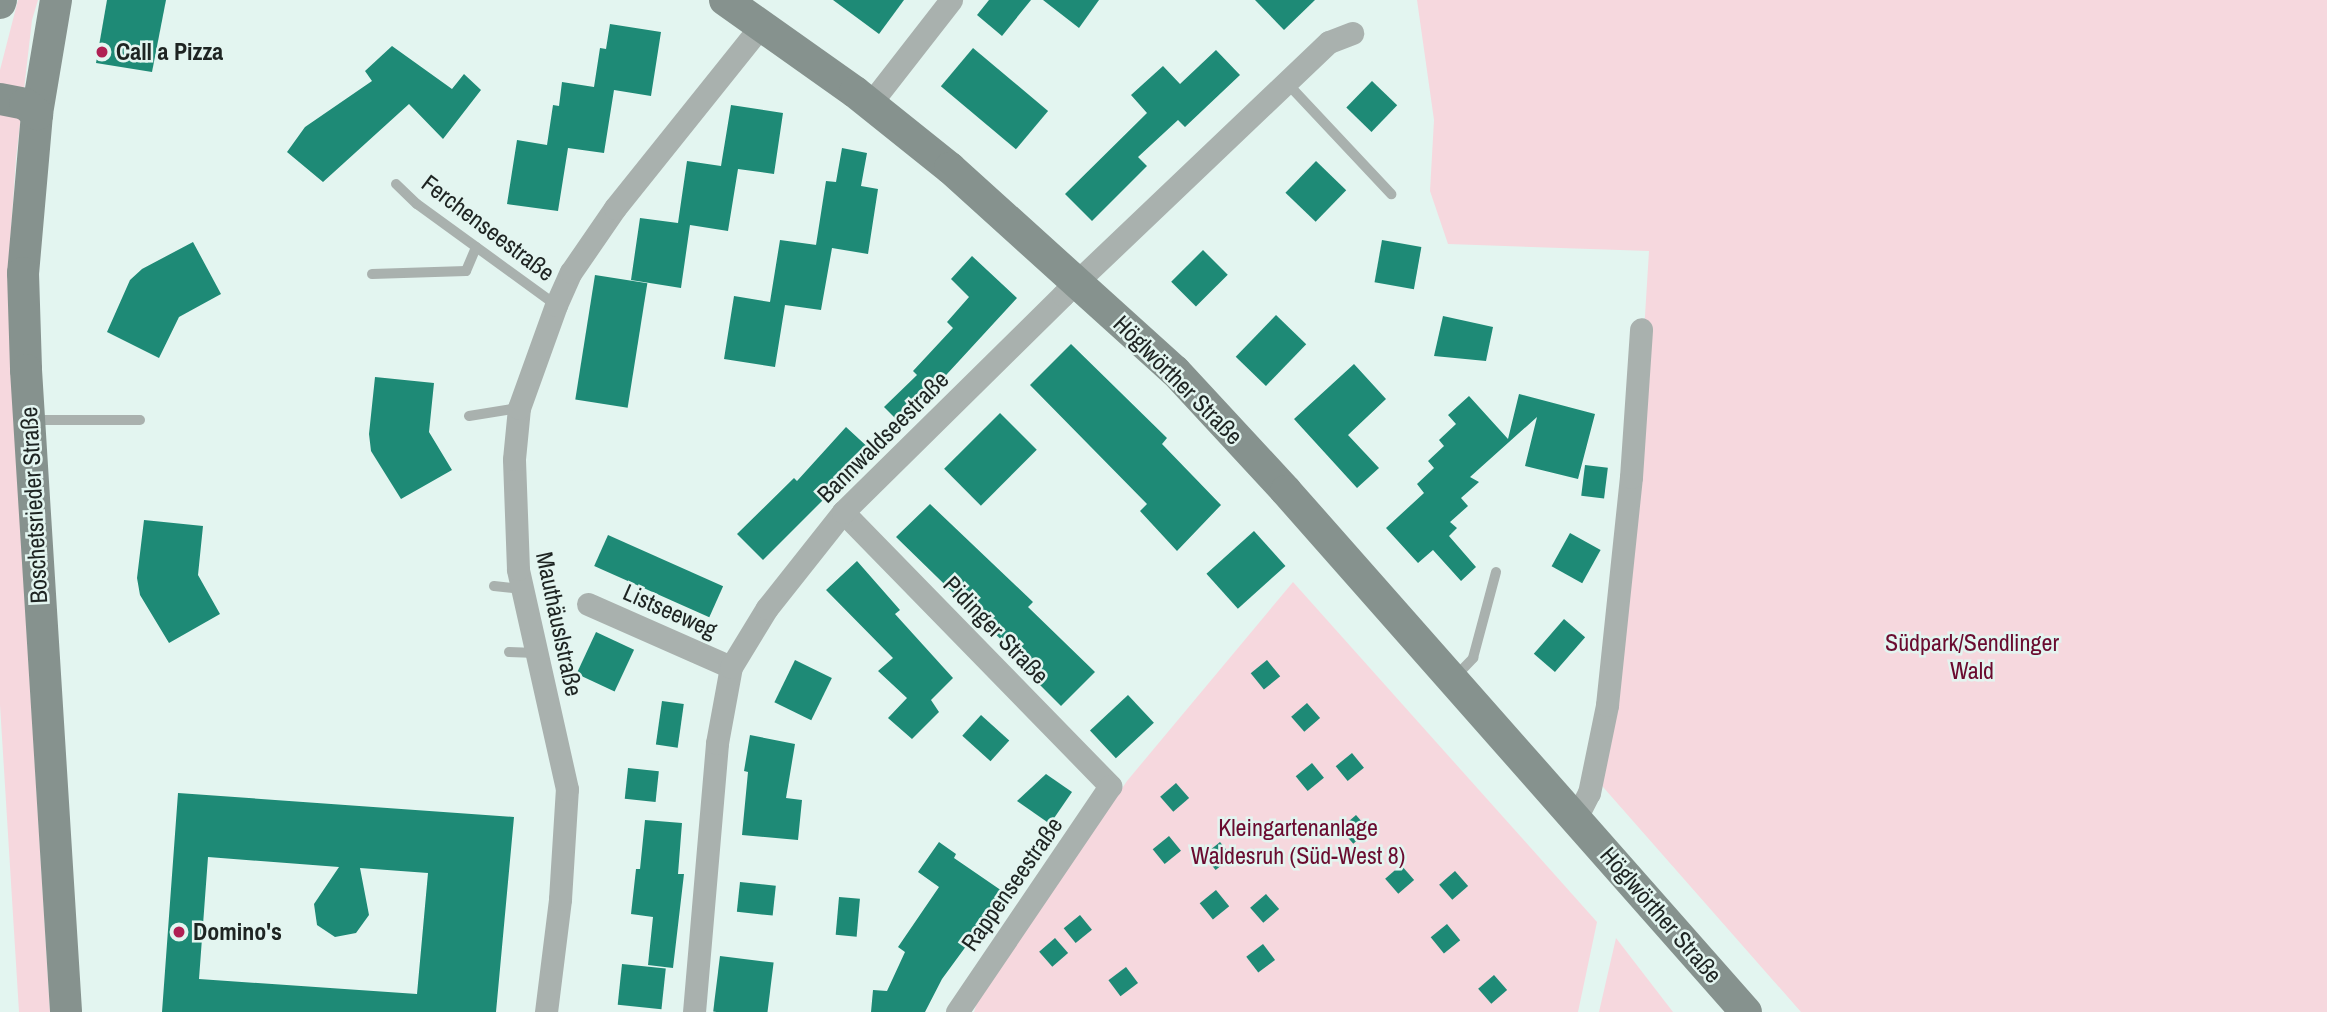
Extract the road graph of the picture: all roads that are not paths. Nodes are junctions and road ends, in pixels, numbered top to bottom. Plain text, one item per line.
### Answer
1 (56, 0) edge
2 (951, 0) edge
3 (745, 12) edge
4 (1352, 33) dead end
5 (1286, 82) junction
6 (0, 99) edge
7 (870, 104) junction
8 (37, 114) junction
9 (396, 184) dead end
10 (1391, 194) dead end
11 (476, 247) junction
12 (372, 274) dead end
13 (1077, 281) junction
14 (556, 305) junction
15 (1641, 329) dead end
16 (519, 408) junction
17 (469, 416) dead end
18 (29, 420) junction
19 (140, 420) dead end
20 (843, 512) junction
21 (1496, 572) dead end
22 (494, 586) dead end
23 (522, 589) junction
24 (588, 604) dead end
25 (509, 652) dead end
26 (536, 653) junction
27 (731, 667) junction
28 (1453, 679) junction
29 (1110, 786) joint
30 (1576, 818) junction
31 (68, 1010) edge
32 (546, 1012) edge
33 (694, 1012) edge
34 (957, 1012) edge
35 (1746, 1012) edge

1 - 8 street, Boschetsrieder Straße
2 - 7 street
3 - 7 street, Höglwörther Straße
3 - 14 street, Mauthäuslstraße
4 - 5 street, Bannwaldseestraße
5 - 10 lane
5 - 13 street, Bannwaldseestraße
6 - 8 street
7 - 13 street, Höglwörther Straße
8 - 18 street, Boschetsrieder Straße
9 - 11 lane, Ferchenseestraße
11 - 12 lane
11 - 14 lane, Ferchenseestraße
13 - 20 street, Bannwaldseestraße
13 - 28 street, Höglwörther Straße
14 - 16 street, Mauthäuslstraße
15 - 30 street
16 - 17 lane
16 - 23 street, Mauthäuslstraße
18 - 19 lane
18 - 31 street, Boschetsrieder Straße
20 - 27 street, Bannwaldseestraße
20 - 29 street, Pidinger Straße
21 - 28 lane
22 - 23 lane
23 - 26 street, Mauthäuslstraße
24 - 27 street, Listseeweg
25 - 26 lane
26 - 32 street, Mauthäuslstraße
27 - 33 street, Bannwaldseestraße
28 - 30 street, Höglwörther Straße
29 - 34 street, Rappenseestraße
30 - 35 street, Höglwörther Straße

